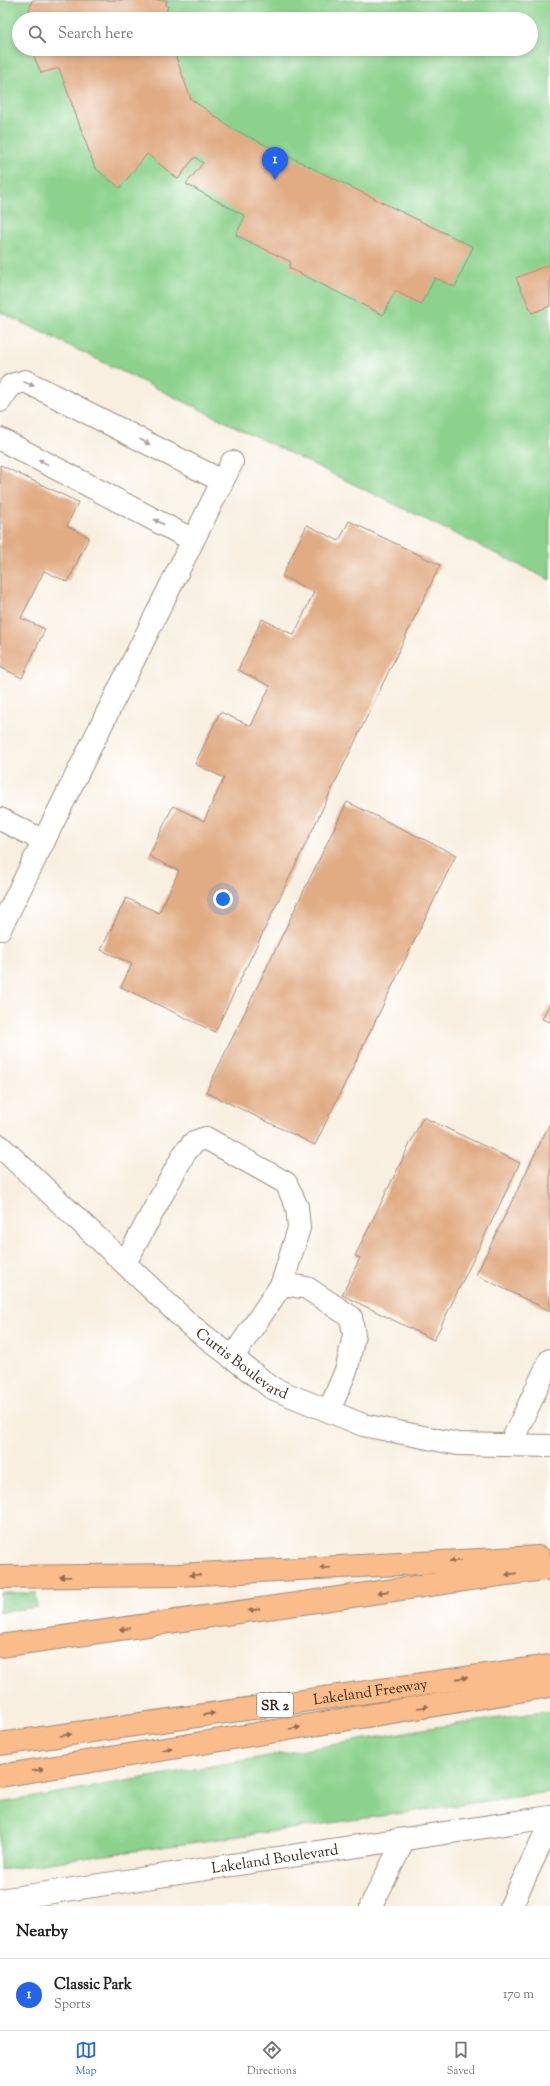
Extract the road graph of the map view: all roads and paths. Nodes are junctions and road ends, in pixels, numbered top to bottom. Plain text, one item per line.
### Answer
1 (0, 401) edge
2 (0, 439) edge
3 (232, 462) dead end
4 (222, 481) junction
5 (193, 540) junction
6 (0, 819) edge
7 (44, 841) junction
8 (2, 918) edge
9 (0, 1146) edge
10 (125, 1263) junction
11 (282, 1284) junction
12 (232, 1358) junction
13 (550, 1360) edge
14 (329, 1411) junction
15 (510, 1445) junction
16 (550, 1446) edge
17 (550, 1556) edge
18 (550, 1568) edge
19 (0, 1577) edge
20 (0, 1646) edge
21 (550, 1666) edge
22 (550, 1686) edge
23 (0, 1744) edge
24 (0, 1776) edge
25 (550, 1817) edge
26 (550, 1824) edge
27 (404, 1840) junction
28 (0, 1900) edge
29 (371, 1906) edge
30 (511, 1906) edge

1 -> 4 street
5 -> 2 street
3 - 4 street
4 - 5 street
5 - 7 street
6 - 7 street
7 - 8 street
9 - 10 street, Curtis Boulevard
10 - 11 street
10 - 12 street, Curtis Boulevard
11 - 12 street
11 - 14 street
12 - 14 street, Curtis Boulevard
13 - 15 street
14 - 15 street, Curtis Boulevard
15 - 16 street, Curtis Boulevard
17 -> 19 highway
18 -> 20 highway
23 -> 21 highway, Lakeland Freeway / SR 2
24 -> 22 highway
25 - 27 street, Lakeland Boulevard
26 - 30 street
27 - 28 street, Lakeland Boulevard
27 - 29 street

